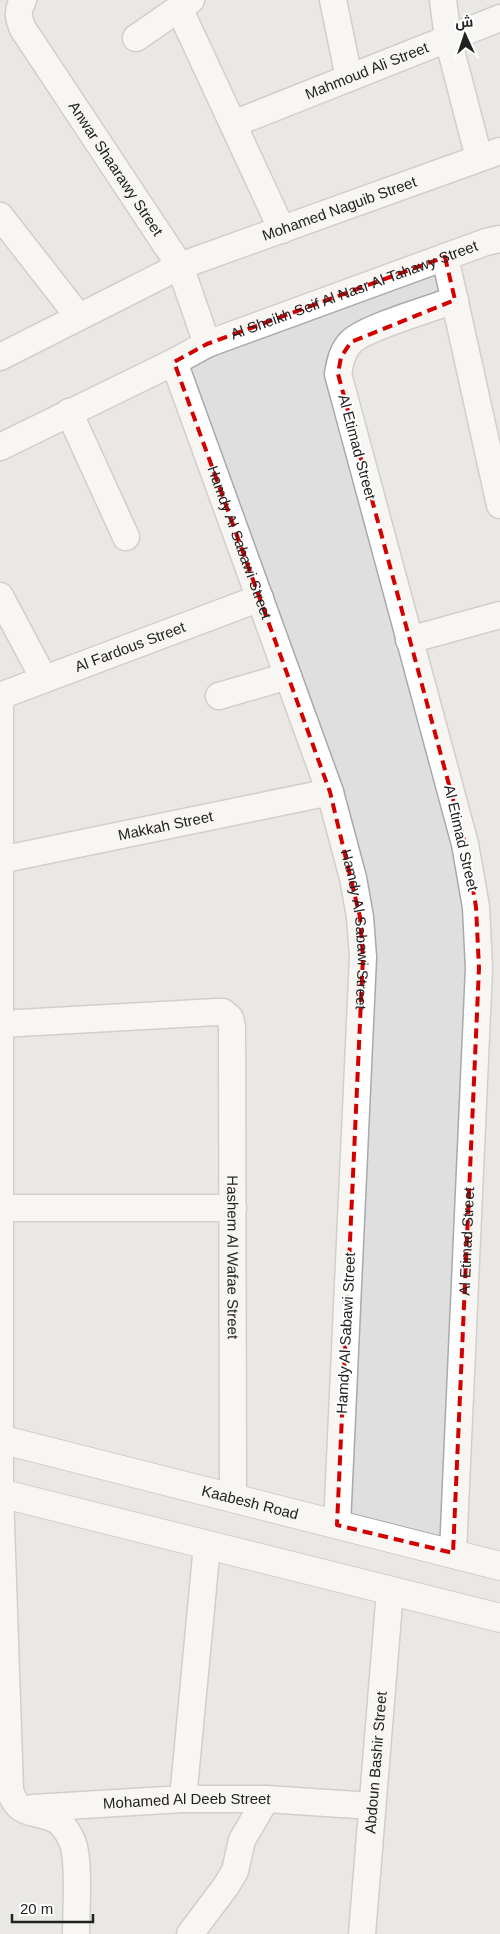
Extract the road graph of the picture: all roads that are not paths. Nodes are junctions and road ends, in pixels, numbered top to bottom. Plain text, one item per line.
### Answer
1 (23, 0) edge
2 (333, 0) edge
3 (443, 0) edge
4 (185, 4) edge
5 (500, 18) edge
6 (136, 38) dead end
7 (448, 39) junction
8 (349, 78) junction
9 (233, 124) junction
10 (490, 155) edge
11 (0, 216) edge
12 (282, 230) junction
13 (500, 239) edge
14 (445, 257) junction
15 (180, 266) junction
16 (455, 300) junction
17 (79, 317) junction
18 (207, 344) junction
19 (0, 356) edge
20 (174, 362) junction
21 (69, 412) junction
22 (0, 446) edge
23 (500, 505) edge
24 (126, 537) dead end
25 (0, 596) edge
26 (260, 598) junction
27 (500, 615) edge
28 (410, 640) junction
29 (288, 676) junction
30 (44, 679) junction
31 (0, 696) edge
32 (219, 696) dead end
33 (330, 792) junction
34 (0, 860) edge
35 (0, 897) edge
36 (1, 1024) edge
37 (0, 1208) edge
38 (233, 1208) junction
39 (0, 1243) edge
40 (0, 1439) edge
41 (0, 1493) edge
42 (233, 1498) junction
43 (337, 1525) junction
44 (207, 1545) junction
45 (453, 1554) junction
46 (500, 1566) edge
47 (390, 1591) junction
48 (500, 1618) edge
49 (183, 1799) junction
50 (266, 1800) junction
51 (372, 1806) junction
52 (12, 1809) edge
53 (193, 1932) edge
54 (76, 1934) edge
55 (362, 1934) edge

1 - 15 street, Anwar Shaarawy Street
2 - 8 street
3 - 7 street
4 - 6 street
4 - 9 street
5 - 7 street, Mahmoud Ali Street
7 - 8 street, Mahmoud Ali Street
7 - 10 street
8 - 9 street, Mahmoud Ali Street
9 - 12 street
10 - 12 street, Mohamed Naguib Street
11 - 17 street
12 - 15 street, Mohamed Naguib Street
13 - 14 street, Al Sheikh Seif Al Nasr Al Tahawy Street
14 - 16 street
14 - 18 street, Al Sheikh Seif Al Nasr Al Tahawy Street
15 - 17 street, Mohamed Naguib Street
15 - 18 street, Anwar Shaarawy Street
16 - 23 street
16 - 28 street, Al Etimad Street
17 - 19 street, Mohamed Naguib Street
18 - 20 street, Al Sheikh Seif Al Nasr Al Tahawy Street
20 - 21 street, Al Sheikh Seif Al Nasr Al Tahawy Street
20 - 26 street, Hamdy Al Sabawi Street
21 - 22 street, Al Sheikh Seif Al Nasr Al Tahawy Street
21 - 24 street
25 - 30 street
26 - 29 street, Hamdy Al Sabawi Street
26 - 30 street, Al Fardous Street
27 - 28 street
28 - 45 street, Al Etimad Street
29 - 32 street
29 - 33 street, Hamdy Al Sabawi Street
30 - 31 street, Al Fardous Street
31 - 34 street
33 - 34 street, Makkah Street
33 - 43 street, Hamdy Al Sabawi Street
34 - 35 street
35 - 36 street
36 - 37 street
36 - 38 street, Hashem Al Wafae Street
37 - 38 street
37 - 39 street
38 - 42 street, Hashem Al Wafae Street
39 - 40 street
40 - 41 street
40 - 42 street, Kaabesh Road
41 - 44 street
41 - 52 street
42 - 43 street, Kaabesh Road
43 - 45 street, Kaabesh Road
44 - 47 street
44 - 49 street
45 - 46 street, Kaabesh Road
47 - 48 street
47 - 51 street, Abdoun Bashir Street
49 - 50 street, Mohamed Al Deeb Street
49 - 52 street, Mohamed Al Deeb Street
50 - 51 street, Mohamed Al Deeb Street
50 - 53 street
51 - 55 street, Abdoun Bashir Street
52 - 54 street

